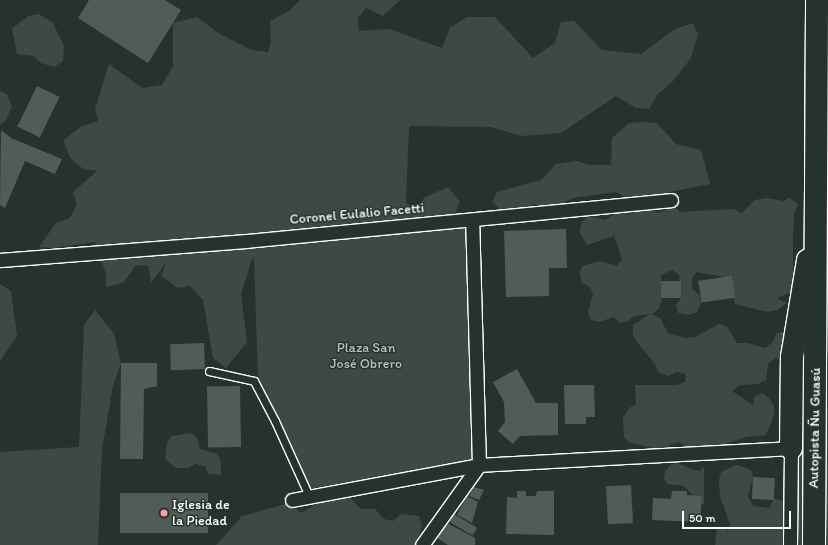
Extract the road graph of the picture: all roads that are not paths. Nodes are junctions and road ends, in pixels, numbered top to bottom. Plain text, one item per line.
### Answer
1 (817, 0) edge
2 (671, 200) dead end
3 (817, 214) junction
4 (472, 220) junction
5 (0, 260) edge
6 (209, 371) dead end
7 (791, 448) junction
8 (479, 466) junction
9 (309, 496) junction
10 (292, 500) dead end
11 (422, 545) edge
12 (790, 545) edge
13 (814, 545) edge

1 - 3 highway, Autopista Ñu Guasú
2 - 4 street, Coronel Eulalio Facetti
3 - 7 highway
3 - 13 highway, Autopista Ñu Guasú
4 - 5 street, Coronel Eulalio Facetti
4 - 8 street
6 - 9 lane
7 - 8 street
7 - 12 street
8 - 9 street
8 - 11 street
9 - 10 street

